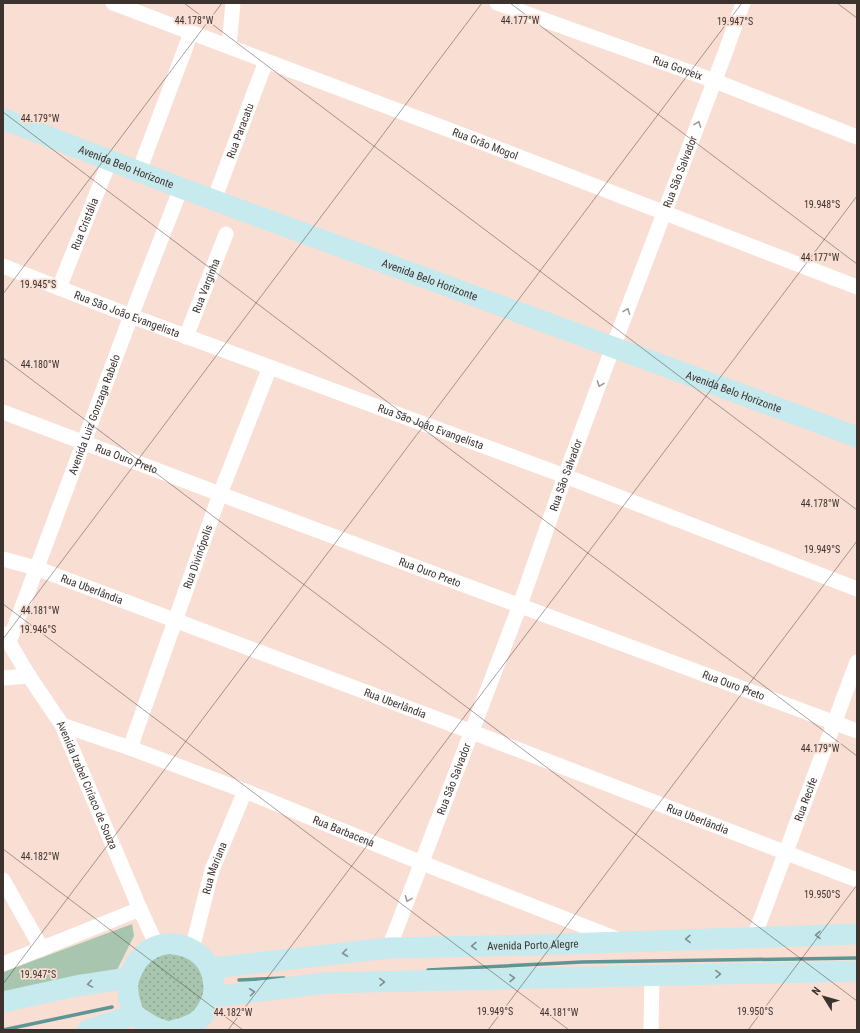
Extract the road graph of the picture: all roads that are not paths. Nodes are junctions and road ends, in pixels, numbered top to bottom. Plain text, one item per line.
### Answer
1 (112, 3) edge
2 (233, 3) edge
3 (497, 3) edge
4 (743, 3) edge
5 (191, 33) junction
6 (230, 46) junction
7 (266, 60) junction
8 (714, 81) junction
9 (3, 119) edge
10 (857, 137) edge
11 (110, 160) junction
12 (139, 171) junction
13 (181, 188) junction
14 (214, 200) junction
15 (664, 213) junction
16 (226, 234) dead end
17 (3, 266) edge
18 (857, 287) edge
19 (59, 288) junction
20 (131, 316) junction
21 (186, 337) junction
22 (613, 347) junction
23 (270, 367) junction
24 (3, 412) edge
25 (857, 437) edge
26 (83, 442) junction
27 (565, 476) junction
28 (220, 494) junction
29 (3, 560) edge
30 (36, 568) junction
31 (857, 589) edge
32 (520, 605) junction
33 (175, 621) junction
34 (6, 637) edge
35 (857, 662) edge
36 (29, 676) junction
37 (3, 678) edge
38 (835, 723) junction
39 (62, 725) junction
40 (472, 732) junction
41 (857, 732) edge
42 (130, 748) junction
43 (245, 791) junction
44 (786, 852) junction
45 (422, 863) junction
46 (3, 880) edge
47 (857, 880) edge
48 (140, 909) junction
49 (857, 934) edge
50 (754, 937) junction
51 (623, 942) junction
52 (158, 946) junction
53 (389, 948) junction
54 (42, 949) junction
55 (192, 949) junction
56 (3, 964) edge
57 (211, 968) junction
58 (857, 971) edge
59 (652, 976) junction
60 (128, 978) junction
61 (214, 997) junction
62 (3, 1002) edge
63 (134, 1015) junction
64 (88, 1030) edge
65 (163, 1030) edge
66 (175, 1030) edge
67 (651, 1030) edge

1 - 5 street, Rua Grão Mogol
2 - 6 street
3 - 8 street, Rua Gorceix
4 - 8 street, Rua São Salvador
5 - 6 street, Rua Grão Mogol
5 - 12 street
6 - 7 street, Rua Grão Mogol
7 - 14 street, Rua Paracatu
7 - 15 street, Rua Grão Mogol
8 - 10 street, Rua Gorceix
15 -> 8 street, Rua São Salvador
9 - 11 main road, Avenida Belo Horizonte
11 - 12 main road, Avenida Belo Horizonte
11 - 19 street, Rua Cristália
12 - 13 main road, Avenida Belo Horizonte
13 - 14 main road, Avenida Belo Horizonte
13 - 20 street, Avenida Luiz Gonzaga Rabelo
14 - 22 main road, Avenida Belo Horizonte
15 - 18 street, Rua Grão Mogol
22 -> 15 street, Rua São Salvador
16 - 21 street, Rua Varginha
17 - 19 street, Rua São João Evangelista
19 - 20 street, Rua São João Evangelista
20 - 21 street, Rua São João Evangelista
20 - 26 street, Avenida Luiz Gonzaga Rabelo
21 - 23 street, Rua São João Evangelista
22 - 25 main road, Avenida Belo Horizonte
22 -> 27 street, Rua São Salvador
23 - 27 street, Rua São João Evangelista
23 - 28 street, Rua Divinópolis
24 - 26 street, Rua Ouro Preto
26 - 28 street, Rua Ouro Preto
26 - 30 street, Avenida Luiz Gonzaga Rabelo
27 - 31 street, Rua São João Evangelista
27 - 32 street, Rua São Salvador
28 - 32 street, Rua Ouro Preto
28 - 33 street, Rua Divinópolis
29 - 30 street, Rua Uberlândia
30 - 33 street, Rua Uberlândia
30 - 34 street, Avenida Luiz Gonzaga Rabelo
32 - 38 street, Rua Ouro Preto
32 - 40 street, Rua São Salvador
33 - 40 street, Rua Uberlândia
33 - 42 street, Rua Divinópolis
34 - 36 street, Avenida Izabel Ciríaco de Souza
35 - 38 street, Rua Recife
36 - 37 street
36 - 39 street, Avenida Izabel Ciríaco de Souza
38 - 41 street, Rua Ouro Preto
38 - 44 street, Rua Recife
39 - 42 street, Rua Barbacena
39 - 48 street, Avenida Izabel Ciríaco de Souza
40 - 44 street, Rua Uberlândia
40 - 45 street, Rua São Salvador
42 - 43 street, Rua Barbacena
43 - 45 street, Rua Barbacena
43 - 55 street, Rua Mariana
44 - 47 street, Rua Uberlândia
44 - 50 street, Rua Recife
45 - 51 street, Rua Barbacena
45 -> 53 street, Rua São Salvador
46 - 54 street
48 - 52 street, Avenida Izabel Ciríaco de Souza
48 - 54 street
49 -> 50 main road, Avenida Porto Alegre
50 -> 51 main road, Avenida Porto Alegre
51 -> 53 main road, Avenida Porto Alegre
52 - 55 main road
52 - 60 main road
53 -> 57 main road, Avenida Porto Alegre
54 - 56 street
55 - 57 main road
57 - 61 main road
59 -> 58 main road
61 -> 59 main road
59 - 67 street
60 -> 62 main road
60 - 63 main road
61 - 66 main road
63 - 64 main road
63 - 65 main road

